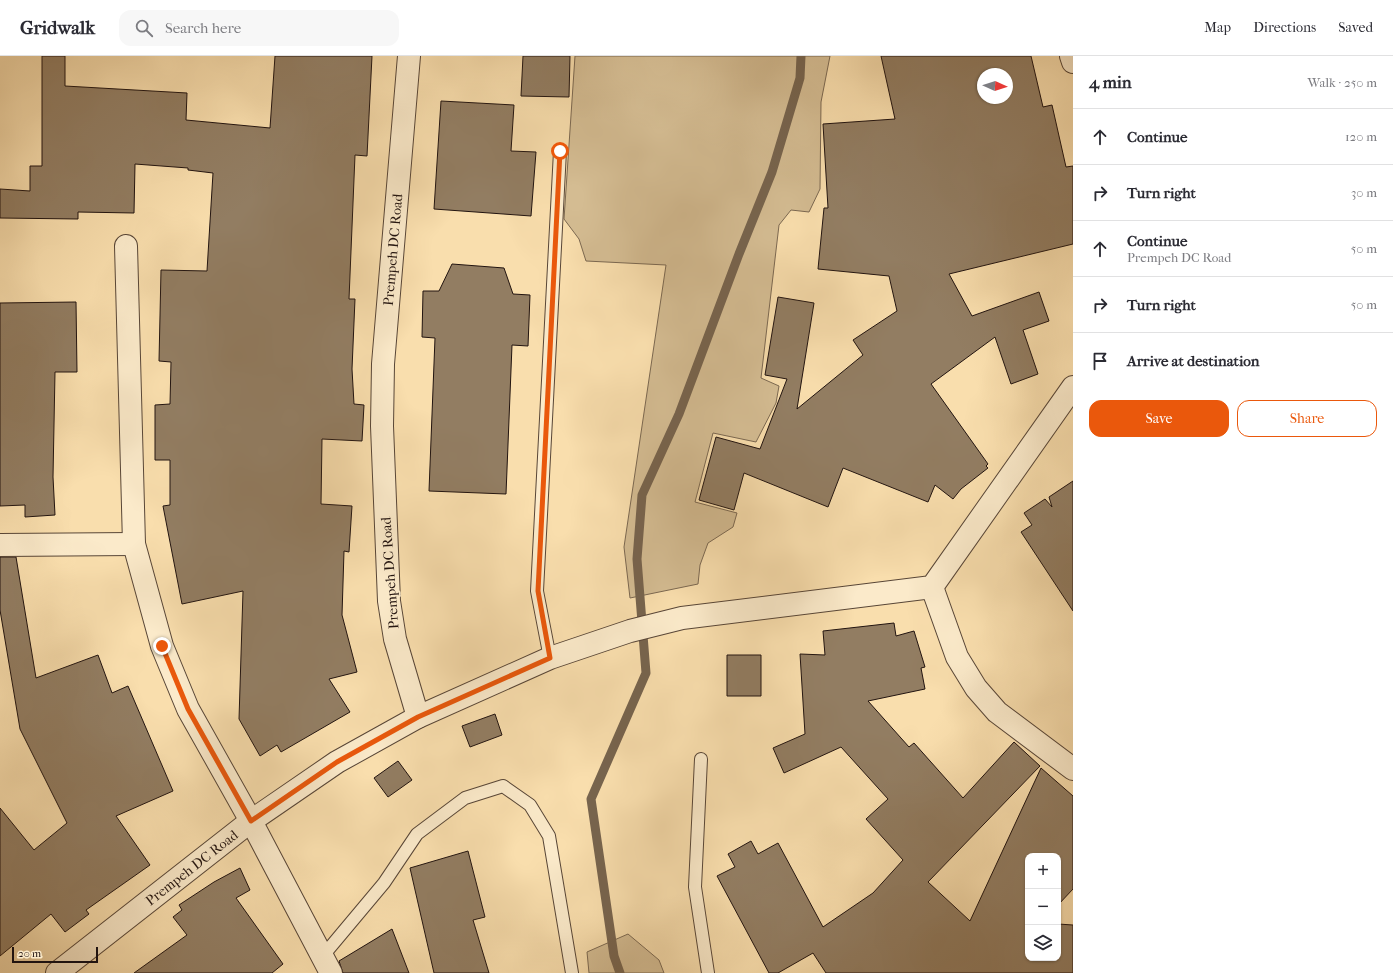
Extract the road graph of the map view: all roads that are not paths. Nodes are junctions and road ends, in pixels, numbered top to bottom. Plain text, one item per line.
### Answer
1 (409, 56) edge
2 (1071, 56) edge
3 (1073, 62) edge
4 (560, 151) dead end
5 (126, 246) dead end
6 (1073, 387) edge
7 (134, 544) junction
8 (0, 545) edge
9 (932, 587) junction
10 (550, 658) junction
11 (418, 717) junction
12 (702, 759) dead end
13 (1073, 769) edge
14 (251, 821) junction
15 (327, 965) edge
16 (57, 973) edge
17 (572, 973) edge
18 (708, 973) edge

1 - 11 street, Prempeh DC Road
2 - 3 street
4 - 10 lane
5 - 7 street
6 - 9 street
7 - 8 street
7 - 14 street
9 - 10 street
9 - 13 street
10 - 11 street
11 - 14 street, Prempeh DC Road
12 - 18 lane
14 - 15 street
14 - 16 street, Prempeh DC Road
15 - 17 lane

